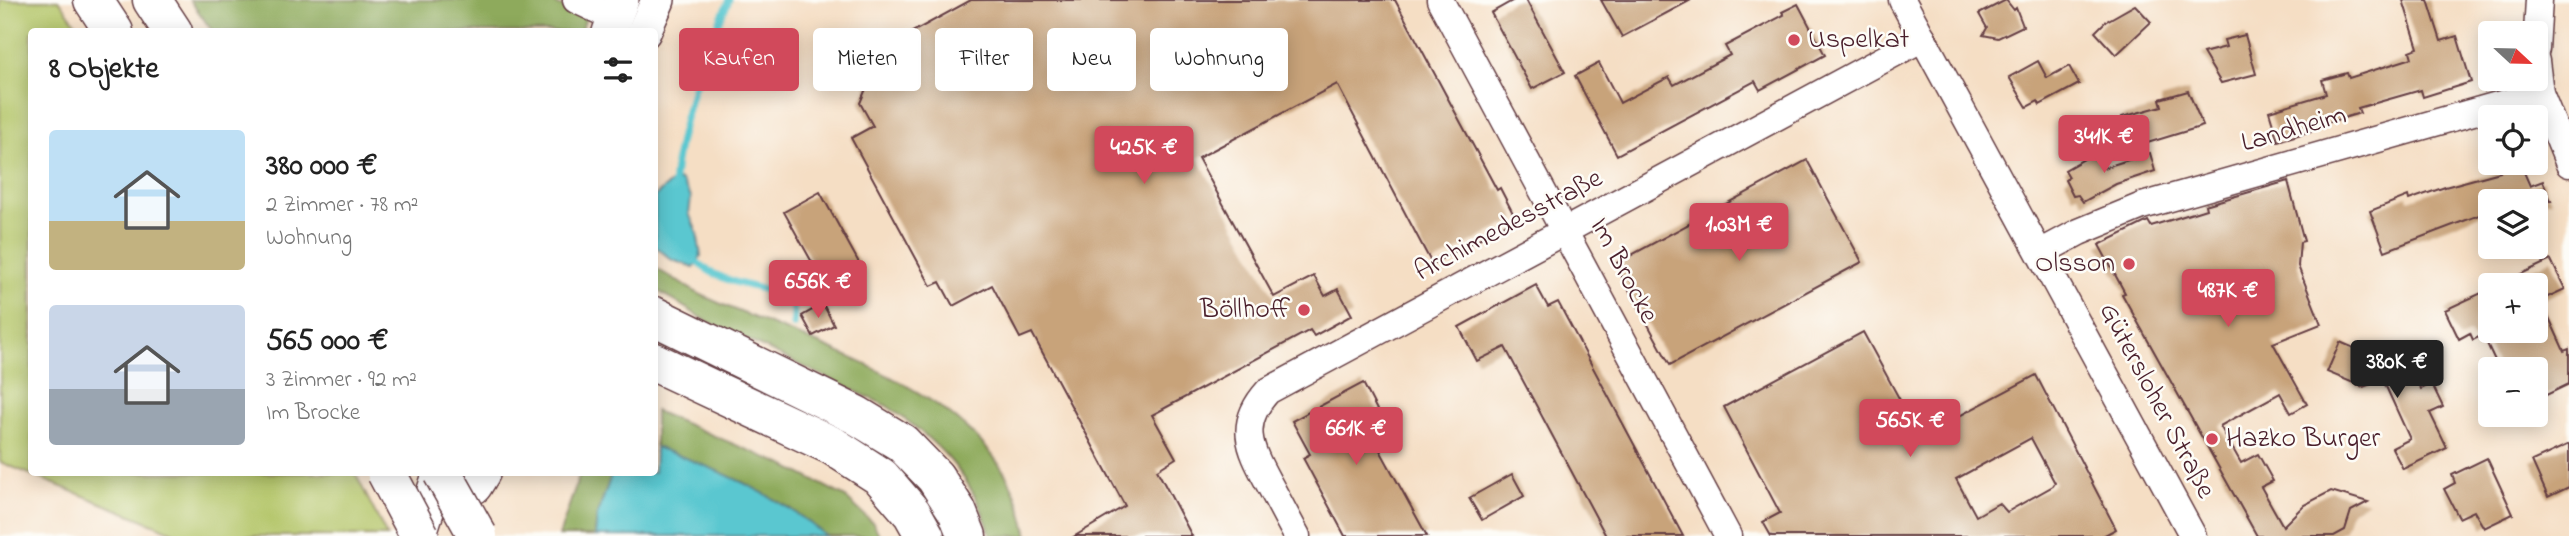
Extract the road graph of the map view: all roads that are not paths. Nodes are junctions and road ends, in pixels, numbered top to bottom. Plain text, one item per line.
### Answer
1 (93, 0) edge
2 (152, 0) edge
3 (576, 0) edge
4 (658, 0) edge
5 (1440, 0) edge
6 (1902, 0) edge
7 (2539, 0) edge
8 (615, 16) edge
9 (2538, 21) edge
10 (111, 28) edge
11 (170, 28) edge
12 (646, 28) edge
13 (1923, 38) junction
14 (2540, 93) joint
15 (2569, 164) edge
16 (1566, 232) junction
17 (2040, 253) junction
18 (658, 318) edge
19 (658, 364) edge
20 (388, 476) edge
21 (462, 476) edge
22 (463, 476) edge
23 (463, 476) edge
24 (420, 536) edge
25 (456, 536) edge
26 (478, 536) edge
27 (925, 536) edge
28 (967, 536) edge
29 (1297, 536) edge
30 (1728, 536) edge
31 (2193, 536) edge

1 - 10 highway
2 - 11 highway
3 - 8 street
4 - 12 main road
5 - 16 street, Im Brocke
6 - 13 street, Gütersloher Straße
7 - 9 street
13 - 16 street, Archimedesstraße
13 - 17 street, Gütersloher Straße
14 - 15 street
14 - 17 street, Landheim
16 - 29 street, Archimedesstraße
16 - 30 street, Im Brocke
17 - 31 street, Gütersloher Straße
18 - 28 highway
19 - 27 highway
20 - 24 highway, bridge
21 - 24 main road
22 - 25 main road
23 - 26 highway, bridge

